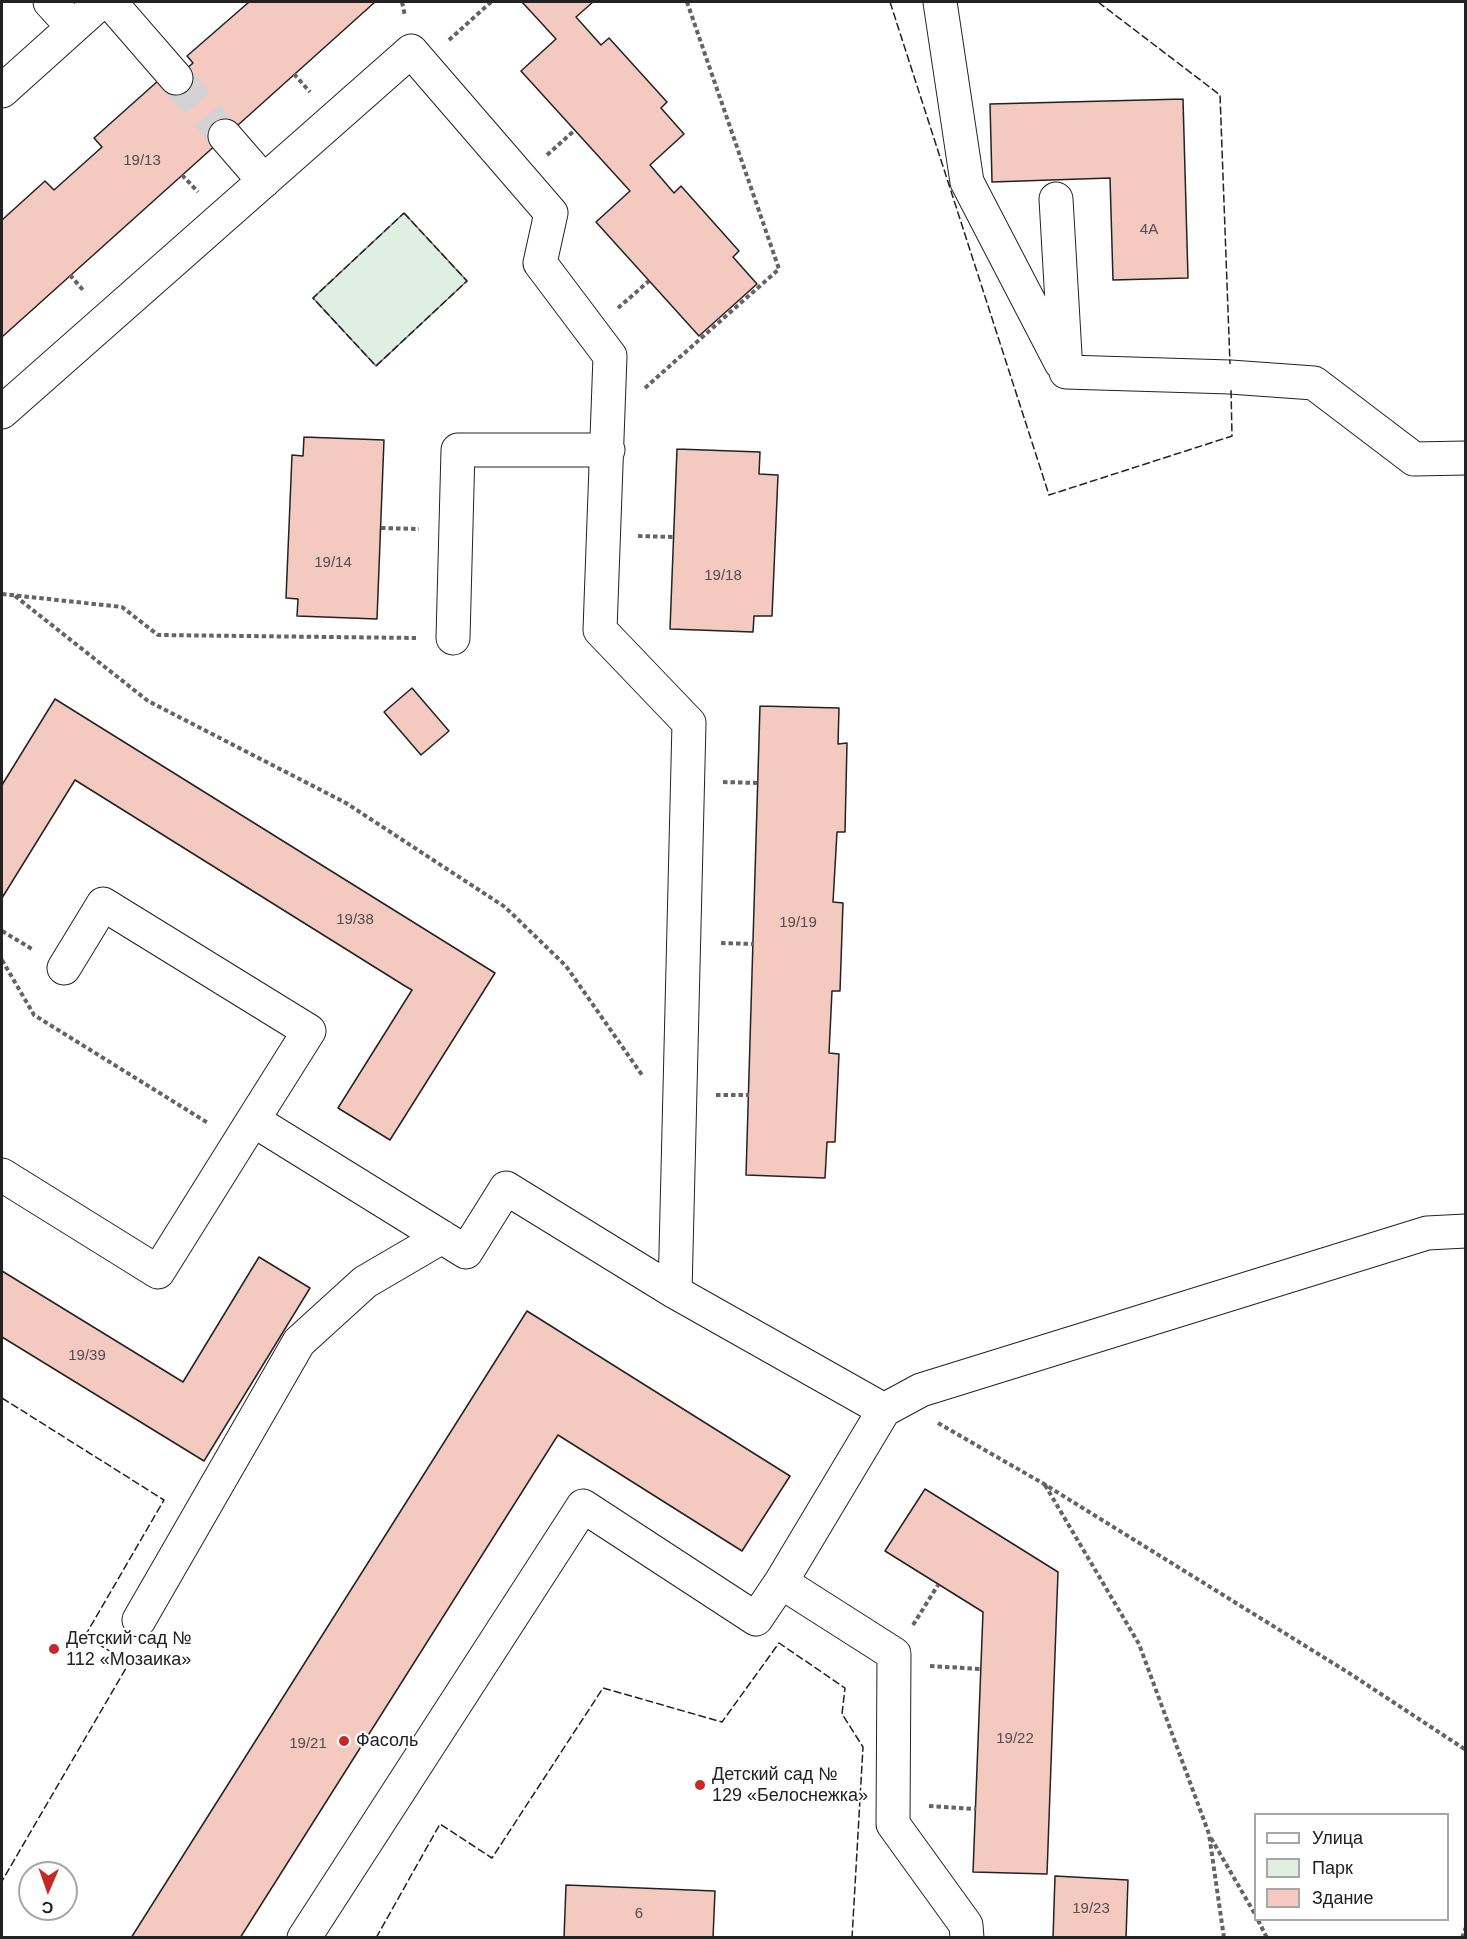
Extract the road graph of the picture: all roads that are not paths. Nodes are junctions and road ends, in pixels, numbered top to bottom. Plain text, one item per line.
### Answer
1 (50, 2) edge
2 (101, 2) edge
3 (110, 2) edge
4 (940, 2) edge
5 (72, 26) junction
6 (176, 78) tunnel mouth
7 (2, 91) edge
8 (225, 136) tunnel mouth
9 (264, 181) junction
10 (1056, 200) dead end
11 (1066, 372) junction
12 (2, 412) edge
13 (608, 436) junction
14 (1466, 458) edge
15 (453, 638) road end
16 (64, 968) dead end
17 (246, 1131) junction
18 (2, 1175) edge
19 (1466, 1231) edge
20 (442, 1237) junction
21 (675, 1292) junction
22 (892, 1406) junction
23 (781, 1582) junction
24 (139, 1620) dead end
25 (304, 1938) edge
26 (967, 1938) edge

1 - 5 street
2 - 5 street
3 - 6 street
4 - 11 street
5 - 7 street
8 - 9 street
9 - 12 street
9 - 13 street
10 - 11 street
11 - 14 street
13 - 15 street
13 - 21 street
16 - 17 street
17 - 18 street
17 - 20 street
19 - 22 street
20 - 21 street
20 - 24 street
21 - 22 street
22 - 23 street
23 - 25 street
23 - 26 street

